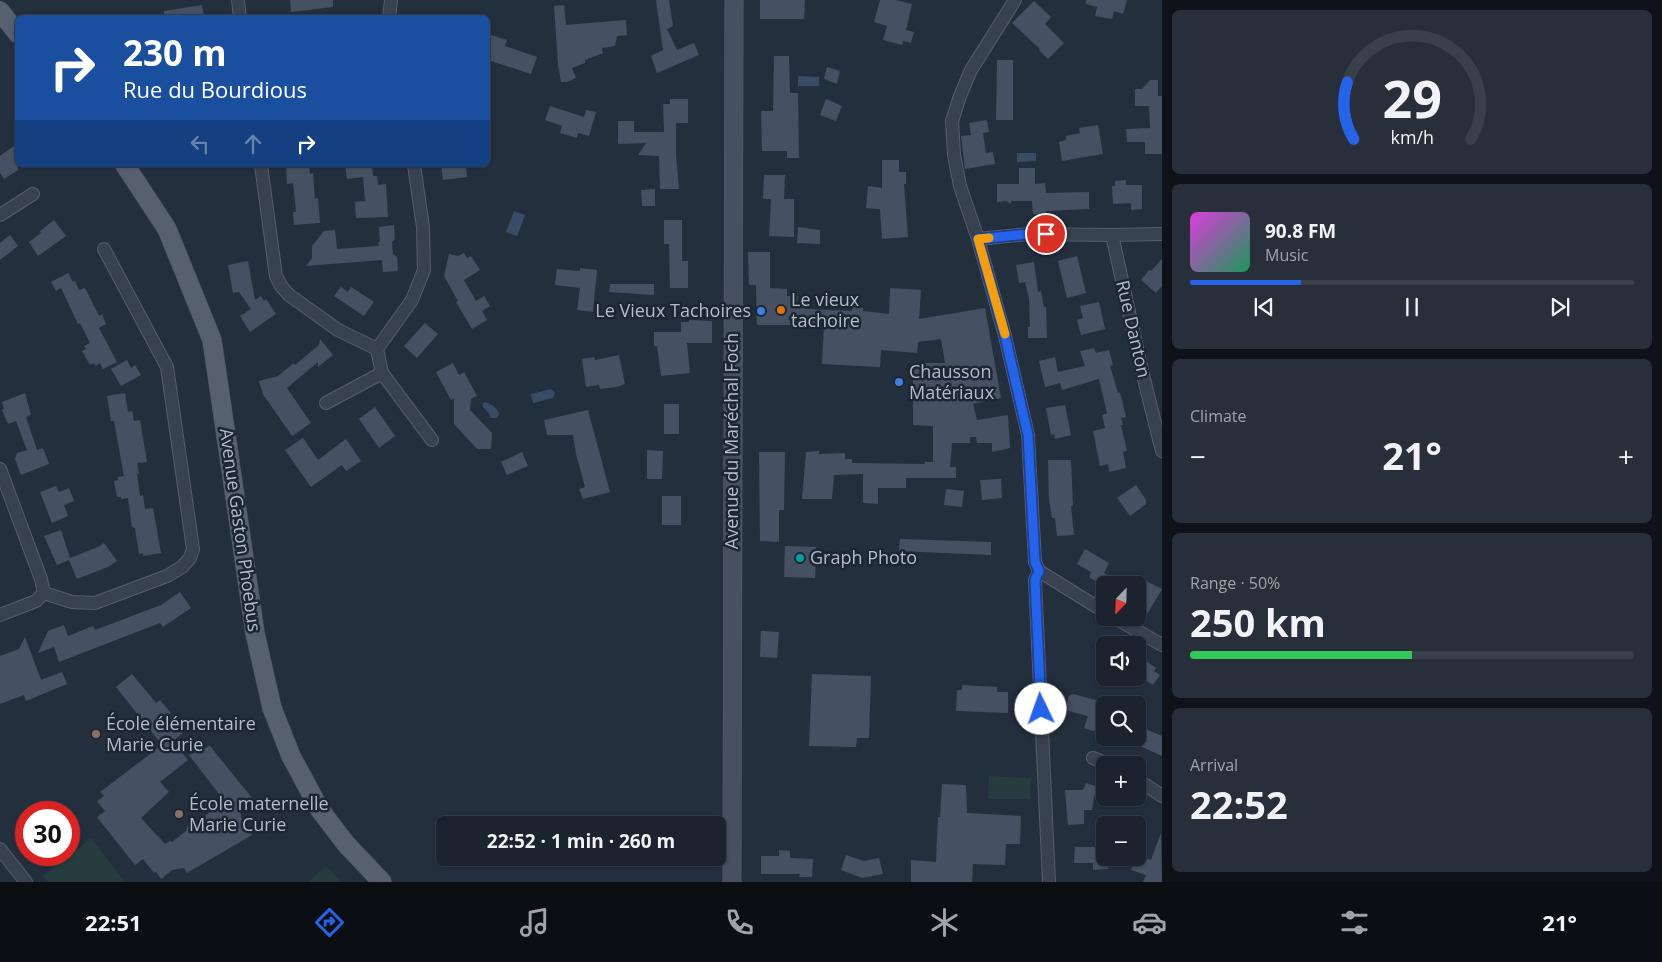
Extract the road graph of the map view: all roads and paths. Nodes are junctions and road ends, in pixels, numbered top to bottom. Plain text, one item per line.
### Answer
1 (238, 0) edge
2 (391, 0) edge
3 (734, 0) edge
4 (1015, 0) edge
5 (240, 15) edge
6 (390, 15) edge
7 (127, 167) edge
8 (261, 167) edge
9 (414, 167) edge
10 (33, 194) dead end
11 (0, 215) edge
12 (1162, 234) edge
13 (1112, 235) junction
14 (978, 239) junction
15 (104, 249) dead end
16 (377, 348) junction
17 (382, 373) junction
18 (326, 403) dead end
19 (432, 440) dead end
20 (1162, 451) edge
21 (0, 469) edge
22 (1039, 571) junction
23 (44, 593) junction
24 (1096, 606) edge
25 (0, 615) edge
26 (1128, 626) edge
27 (1162, 646) edge
28 (1093, 758) dead end
29 (1096, 759) edge
30 (1146, 785) edge
31 (1162, 796) edge
32 (0, 849) edge
33 (26, 882) edge
34 (382, 882) edge
35 (732, 882) edge
36 (1049, 882) edge

1 - 5 street
2 - 6 street
3 - 35 main road, Avenue du Maréchal Foch
4 - 14 street
7 - 34 main road, Avenue Gaston Phoebus
8 - 16 street
9 - 16 street
10 - 11 street
12 - 13 street
13 - 14 street
13 - 20 street, Rue Danton
14 - 22 street
15 - 23 street
16 - 17 street
17 - 18 street
17 - 19 street
21 - 23 street
22 - 24 street
22 - 36 street
23 - 25 street
26 - 27 street
28 - 29 street
30 - 31 street
32 - 33 street

